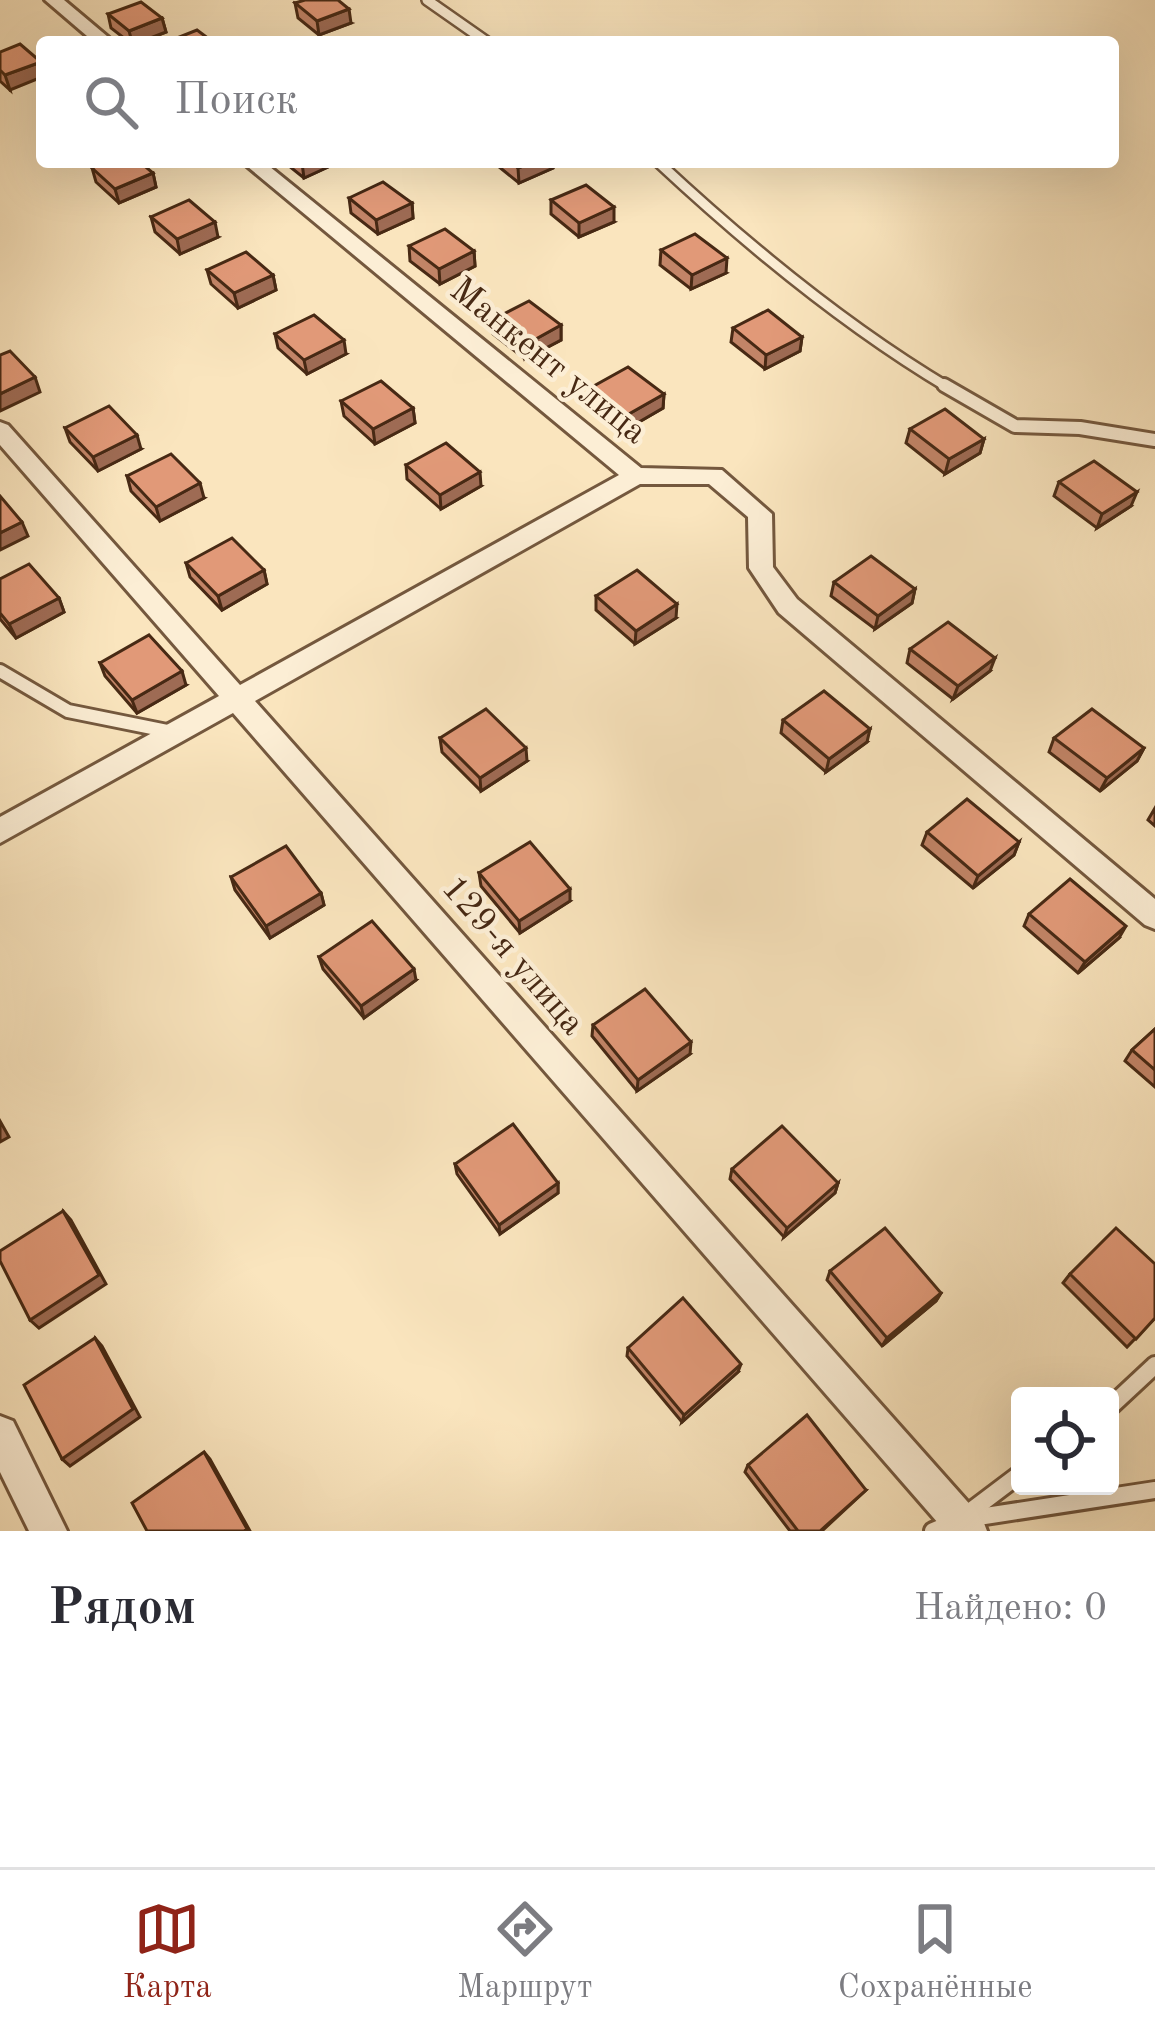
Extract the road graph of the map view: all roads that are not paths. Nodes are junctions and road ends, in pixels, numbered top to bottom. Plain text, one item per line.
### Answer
1 (54, 0) edge
2 (427, 0) edge
3 (98, 36) edge
4 (478, 36) edge
5 (259, 168) edge
6 (664, 168) edge
7 (0, 430) edge
8 (1155, 440) edge
9 (636, 476) junction
10 (0, 671) edge
11 (237, 695) junction
12 (172, 732) junction
13 (0, 831) edge
14 (1155, 916) edge
15 (1155, 1365) edge
16 (1119, 1399) edge
17 (0, 1434) edge
18 (1011, 1481) edge
19 (1155, 1490) edge
20 (954, 1527) edge
21 (50, 1531) edge

1 - 3 street
2 - 4 lane
5 - 9 street, Манкент улица
6 - 8 lane
7 - 11 street, 129-я улица
9 - 11 street
9 - 14 street, Манкент улица
10 - 12 lane
11 - 12 street
11 - 20 street, 129-я улица
12 - 13 street
15 - 16 lane
17 - 21 street
18 - 20 lane
19 - 20 lane

